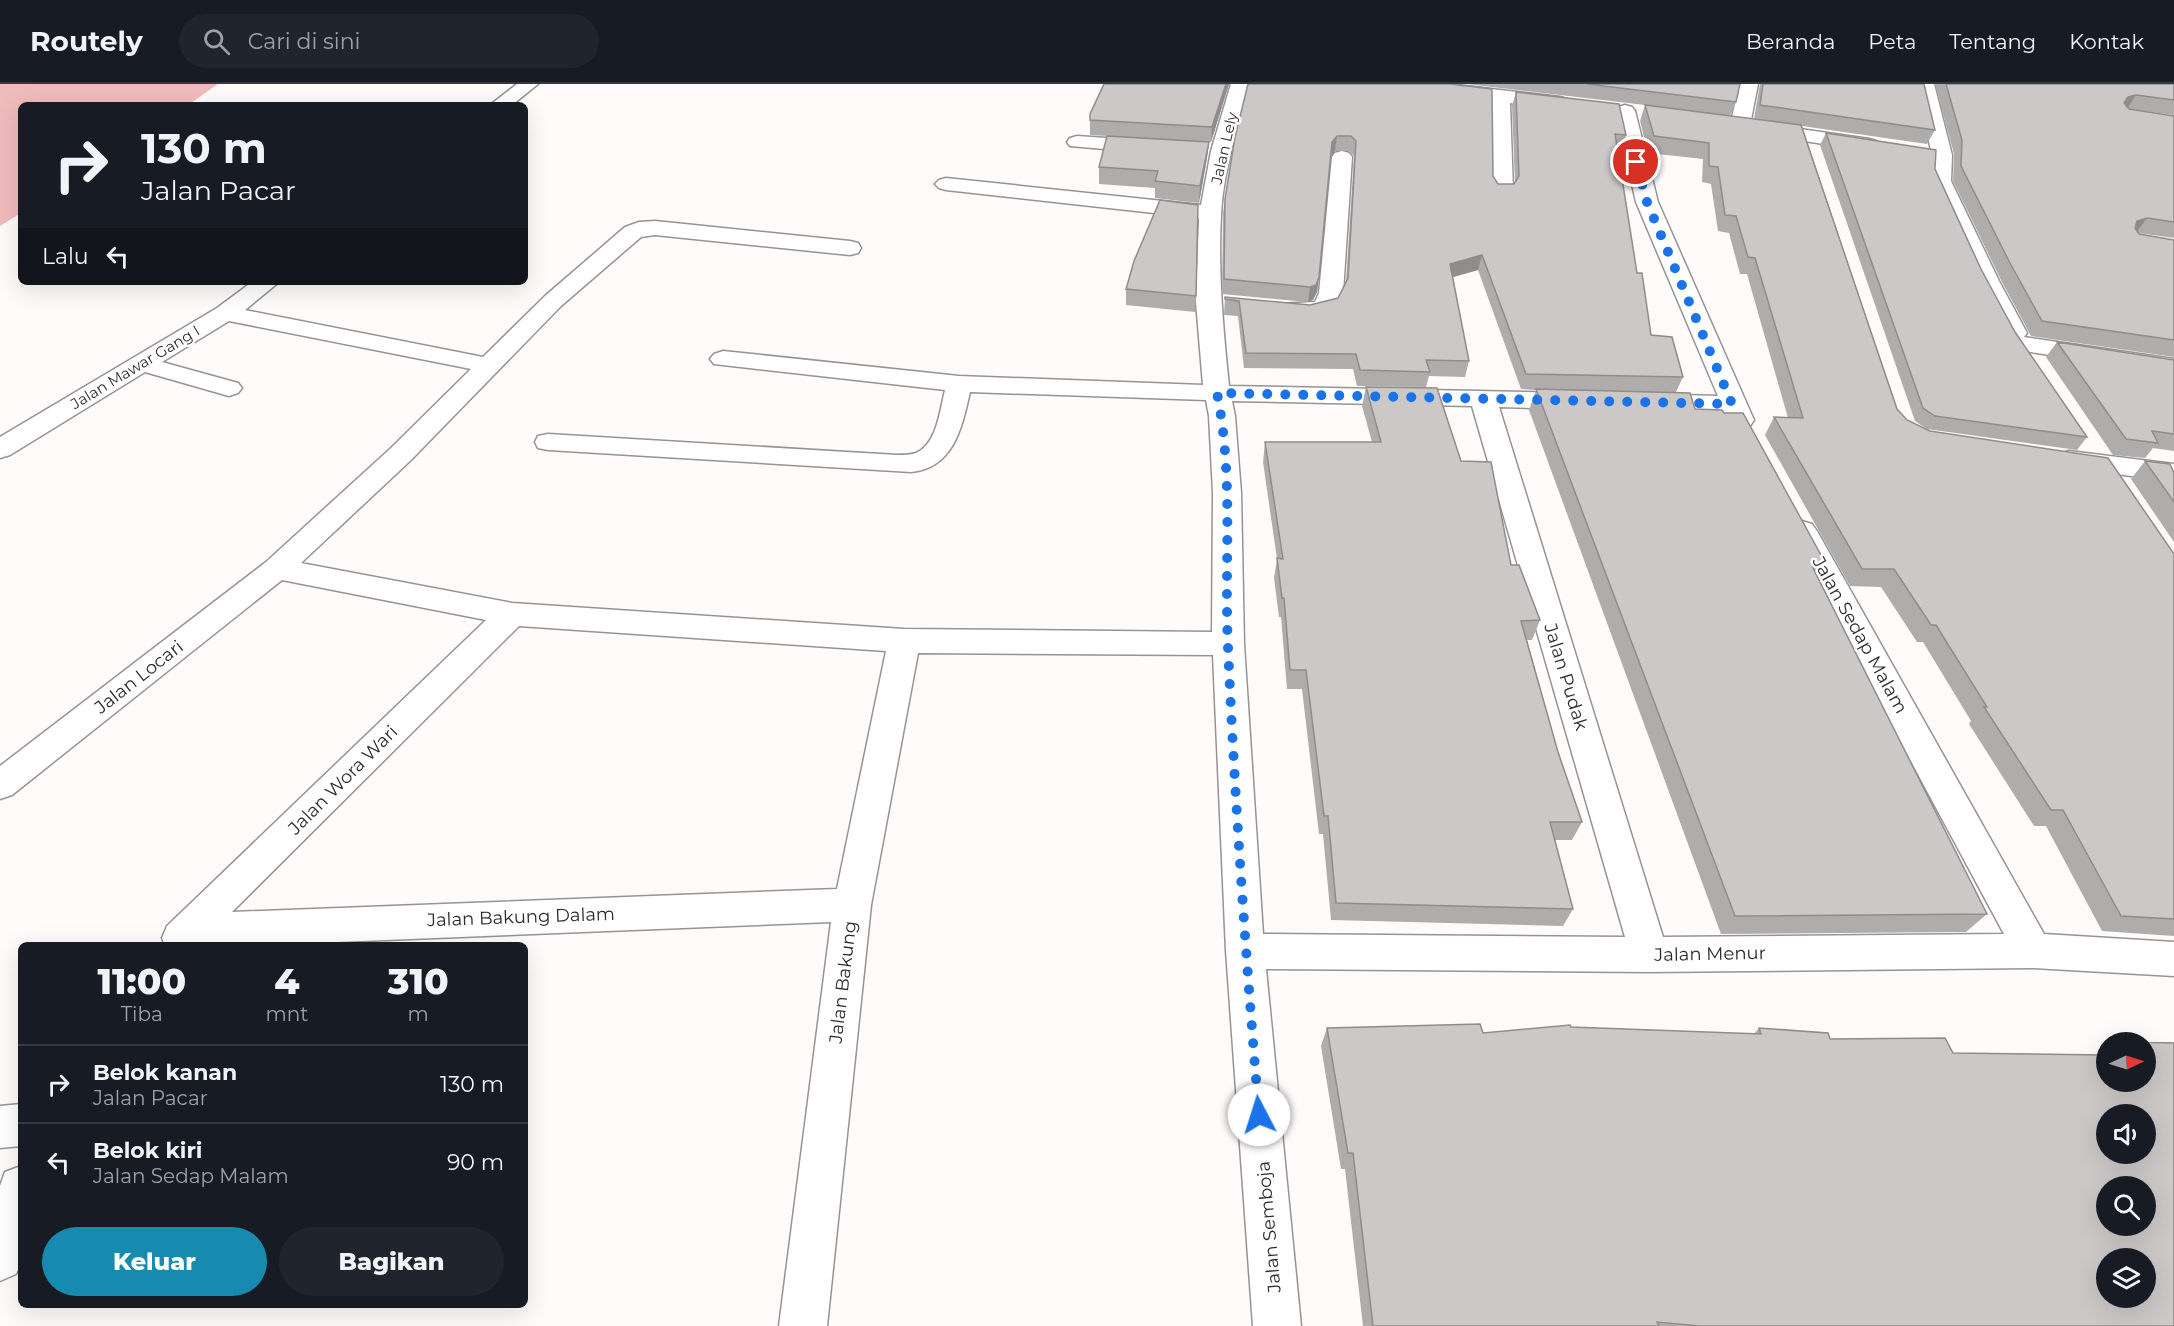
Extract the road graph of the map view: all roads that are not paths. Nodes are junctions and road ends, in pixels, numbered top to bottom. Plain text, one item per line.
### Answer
1 (529, 84) edge
2 (1240, 84) edge
3 (1401, 84) edge
4 (1749, 84) edge
5 (1925, 84) edge
6 (1480, 88) edge
7 (1500, 95) junction
8 (504, 102) edge
9 (1580, 105) edge
10 (1648, 114) edge
11 (1717, 122) edge
12 (1740, 125) junction
13 (1805, 136) junction
14 (1077, 142) dead end
15 (1885, 147) edge
16 (1166, 148) edge
17 (1199, 150) edge
18 (1221, 151) junction
19 (1342, 157) dead end
20 (1812, 158) edge
21 (946, 184) dead end
22 (1502, 191) edge
23 (1210, 213) junction
24 (850, 248) dead end
25 (263, 285) edge
26 (1219, 303) joint
27 (1263, 307) edge
28 (225, 313) junction
29 (2021, 344) junction
30 (723, 359) dead end
31 (140, 363) junction
32 (488, 365) junction
33 (2174, 367) edge
34 (2040, 372) edge
35 (959, 384) junction
36 (229, 388) dead end
37 (1217, 393) junction
38 (1483, 399) junction
39 (1732, 404) junction
40 (2084, 437) edge
41 (548, 442) dead end
42 (1755, 445) edge
43 (0, 449) edge
44 (2045, 457) edge
45 (2102, 465) junction
46 (2174, 473) edge
47 (2120, 491) edge
48 (1789, 507) edge
49 (277, 569) junction
50 (512, 614) junction
51 (904, 641) junction
52 (1228, 644) junction
53 (0, 785) edge
54 (852, 905) junction
55 (181, 938) edge
56 (1245, 951) junction
57 (2033, 951) junction
58 (1649, 955) junction
59 (2174, 959) edge
60 (18, 1125) edge
61 (0, 1127) edge
62 (18, 1198) edge
63 (0, 1258) edge
64 (803, 1326) edge
65 (1277, 1326) edge

1 - 8 street
2 - 18 street, Jalan Lely
3 - 6 street
4 - 12 street
5 - 29 street
6 - 7 street
7 - 9 street
7 - 22 street
10 - 39 street
11 - 12 street
12 - 13 street
13 - 15 street
13 - 20 street
14 - 16 street
17 - 18 street
18 - 23 street, Jalan Lely
19 - 27 street
21 - 23 street
23 - 26 street, Jalan Lely
24 - 32 street, Jalan Locari
25 - 28 street, Jalan Mawar Gang I
26 - 37 street, Jalan Semboja
28 - 31 street, Jalan Mawar Gang I
28 - 32 street
29 - 33 street
29 - 34 street
30 - 35 street
31 - 36 street
31 - 43 street, Jalan Mawar Gang I
32 - 49 street, Jalan Locari
35 - 37 street
35 - 41 street
37 - 38 street
37 - 52 street, Jalan Semboja
38 - 39 street
38 - 58 street, Jalan Pudak
39 - 42 street
40 - 45 street
44 - 45 street
45 - 46 street
45 - 47 street
48 - 57 street, Jalan Sedap Malam
49 - 50 street
49 - 53 street, Jalan Locari
50 - 51 street
50 - 55 street, Jalan Wora Wari
51 - 52 street
51 - 54 street, Jalan Bakung
52 - 56 street, Jalan Semboja
54 - 55 street, Jalan Bakung Dalam
54 - 64 street, Jalan Bakung
56 - 58 street, Jalan Menur
56 - 65 street, Jalan Semboja
57 - 58 street, Jalan Menur
57 - 59 street, Jalan Menur
60 - 61 street
62 - 63 street

